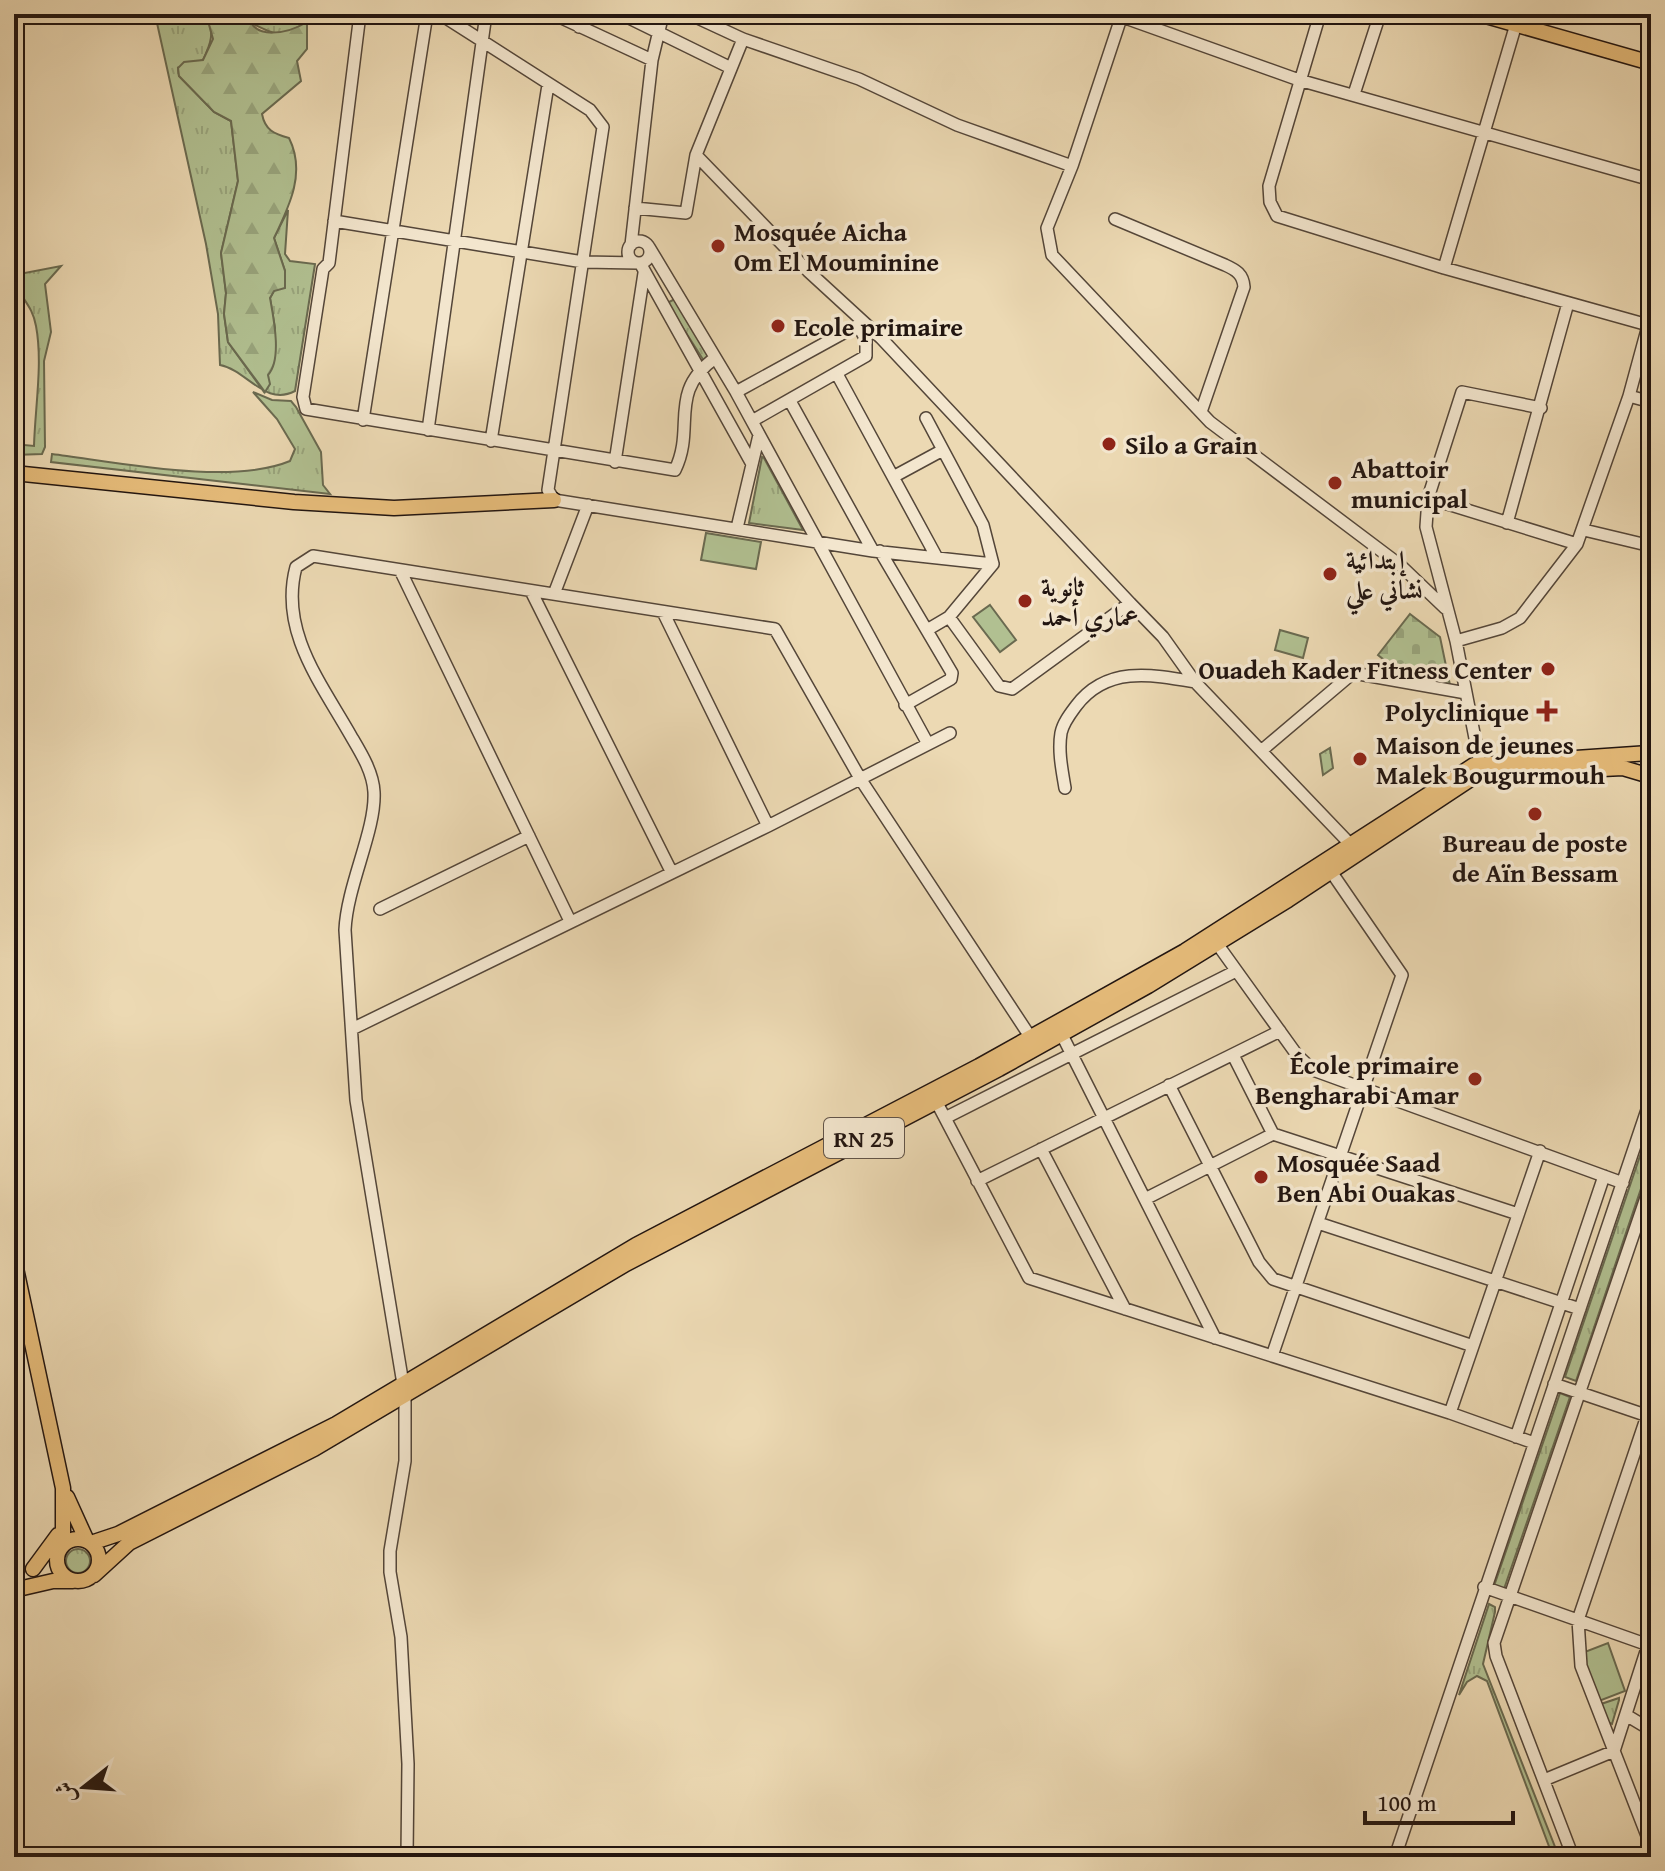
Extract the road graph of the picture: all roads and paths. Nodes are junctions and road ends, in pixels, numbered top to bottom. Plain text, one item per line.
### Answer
1 (360, 14) edge
2 (427, 14) edge
3 (440, 14) edge
4 (486, 14) edge
5 (553, 14) edge
6 (585, 14) edge
7 (621, 14) edge
8 (663, 14) edge
9 (689, 14) edge
10 (1320, 14) edge
11 (1380, 14) edge
12 (1479, 14) edge
13 (1119, 16) edge
14 (1517, 19) edge
15 (579, 27) junction
16 (657, 33) junction
17 (743, 39) junction
18 (484, 43) junction
19 (652, 60) junction
20 (1651, 63) edge
21 (731, 68) junction
22 (1299, 80) junction
23 (548, 85) junction
24 (1354, 94) junction
25 (1484, 131) junction
26 (696, 155) junction
27 (1072, 166) junction
28 (1651, 180) edge
29 (635, 208) junction
30 (1115, 219) dead end
31 (334, 221) junction
32 (392, 229) junction
33 (456, 240) junction
34 (631, 245) junction
35 (649, 247) junction
36 (522, 251) junction
37 (583, 262) junction
38 (640, 266) junction
39 (1444, 268) junction
40 (1568, 303) junction
41 (1650, 320) edge
42 (861, 323) junction
43 (715, 358) junction
44 (699, 370) junction
45 (837, 374) junction
46 (736, 392) junction
47 (1629, 396) junction
48 (790, 401) junction
49 (1651, 402) edge
50 (1541, 408) junction
51 (1201, 412) junction
52 (926, 418) dead end
53 (363, 420) junction
54 (752, 421) junction
55 (428, 430) junction
56 (759, 435) junction
57 (491, 441) junction
58 (941, 451) junction
59 (554, 452) junction
60 (615, 462) junction
61 (752, 464) junction
62 (14, 473) edge
63 (893, 477) junction
64 (1428, 498) junction
65 (554, 500) junction
66 (588, 505) junction
67 (1507, 523) junction
68 (737, 528) junction
69 (1584, 530) junction
70 (819, 541) junction
71 (1577, 544) junction
72 (1651, 546) edge
73 (876, 551) junction
74 (936, 556) junction
75 (993, 564) junction
76 (401, 572) junction
77 (531, 591) junction
78 (554, 594) junction
79 (1130, 603) junction
80 (1445, 608) junction
81 (663, 612) junction
82 (949, 617) junction
83 (927, 630) junction
84 (1456, 641) junction
85 (1195, 682) junction
86 (1466, 693) junction
87 (905, 705) junction
88 (950, 733) dead end
89 (928, 744) junction
90 (1261, 751) junction
91 (1650, 753) edge
92 (1480, 769) junction
93 (1651, 777) edge
94 (861, 780) junction
95 (1065, 788) dead end
96 (768, 826) junction
97 (529, 836) junction
98 (1352, 846) junction
99 (671, 871) junction
100 (1332, 873) junction
101 (380, 909) dead end
102 (570, 921) junction
103 (1218, 945) junction
104 (1236, 971) junction
105 (352, 1029) junction
106 (1280, 1031) junction
107 (1062, 1035) junction
108 (1035, 1043) junction
109 (1073, 1054) junction
110 (1233, 1055) junction
111 (1169, 1085) junction
112 (1364, 1090) junction
113 (1651, 1098) edge
114 (936, 1101) junction
115 (1105, 1117) junction
116 (945, 1118) junction
117 (1642, 1127) junction
118 (1273, 1134) junction
119 (1651, 1141) edge
120 (1041, 1149) junction
121 (1540, 1151) junction
122 (1341, 1156) junction
123 (1210, 1167) junction
124 (1604, 1176) junction
125 (977, 1181) junction
126 (1623, 1183) junction
127 (1651, 1183) edge
128 (1147, 1198) junction
129 (1518, 1214) junction
130 (1318, 1223) junction
131 (14, 1259) edge
132 (1495, 1281) junction
133 (1296, 1289) junction
134 (1561, 1303) junction
135 (1125, 1309) junction
136 (1580, 1309) junction
137 (1215, 1338) junction
138 (1473, 1346) junction
139 (1272, 1356) junction
140 (1554, 1384) junction
141 (402, 1391) junction
142 (1579, 1392) junction
143 (1650, 1412) edge
144 (1450, 1413) junction
145 (1516, 1437) junction
146 (1534, 1443) junction
147 (68, 1511) junction
148 (118, 1534) junction
149 (89, 1542) junction
150 (61, 1548) junction
151 (33, 1569) junction
152 (94, 1575) junction
153 (77, 1581) junction
154 (14, 1583) edge
155 (1484, 1587) junction
156 (14, 1590) edge
157 (1509, 1596) junction
158 (1578, 1620) junction
159 (1650, 1642) edge
160 (1626, 1715) junction
161 (1651, 1730) edge
162 (1614, 1751) junction
163 (1544, 1780) junction
164 (1651, 1846) edge
165 (407, 1857) edge
166 (1395, 1857) edge
167 (1573, 1857) edge

1 - 31 street
2 - 32 street
3 - 18 street
4 - 18 street
5 - 15 street
6 - 15 street
7 - 16 street
8 - 16 street
9 - 17 street
10 - 22 street
11 - 24 street
12 - 14 main road
13 - 22 street
13 - 27 street
14 - 20 main road
14 - 25 street
15 - 19 street
16 - 19 street
16 - 21 street
17 - 21 street
17 - 27 street
18 - 23 street
18 - 33 street
19 - 29 street
21 - 26 street
22 - 24 street
22 - 39 street
23 - 36 street
23 - 37 street
24 - 25 street
25 - 28 street
25 - 39 street
26 - 29 street
26 - 42 street
27 - 51 street
29 - 34 street
30 - 51 street
31 - 32 street
31 - 53 street
32 - 33 street
32 - 53 street
33 - 36 street
33 - 55 street
34 - 35 street
34 - 38 street
35 - 38 street
35 - 43 street
36 - 37 street
36 - 57 street
37 - 38 street
37 - 59 street
38 - 44 street
38 - 60 street
39 - 40 street
40 - 41 street
40 - 50 street
41 - 47 street
42 - 45 street
42 - 46 street
42 - 79 street
43 - 44 street
43 - 46 street
44 - 60 street
44 - 61 street
45 - 48 street
45 - 63 street
46 - 54 street
47 - 49 street
47 - 69 street
48 - 54 street
48 - 73 street
50 - 64 street
50 - 67 street
51 - 80 street
52 - 58 street
53 - 55 street
54 - 56 street
55 - 57 street
56 - 61 street
56 - 70 street
57 - 59 street
58 - 63 street
58 - 75 street
59 - 60 street
59 - 65 street
61 - 68 street
62 - 65 main road
63 - 74 street
64 - 67 street
64 - 80 street
65 - 66 street
66 - 68 street
66 - 78 street
67 - 71 street
68 - 70 street
69 - 71 street
69 - 72 street
70 - 73 street
70 - 87 street
71 - 84 street
73 - 74 street
73 - 83 street
74 - 75 street
75 - 82 street
76 - 77 street
76 - 97 street
76 - 105 street
77 - 78 street
77 - 99 street
78 - 81 street
79 - 82 street
79 - 85 street
80 - 84 street
81 - 94 street
81 - 96 street
82 - 83 street
83 - 87 street
84 - 86 street
85 - 90 street
85 - 95 street
86 - 90 street
86 - 92 street
87 - 89 street
88 - 89 street
89 - 94 street
90 - 98 street
91 - 92 main road, RN 25
91 - 93 main road
92 - 93 main road
92 - 98 main road, RN 25
92 - 100 main road, RN 25
94 - 96 street
94 - 108 street
96 - 99 street
97 - 101 street
97 - 102 street
98 - 108 main road, RN 25
99 - 102 street
100 - 103 main road, RN 25
100 - 112 street
102 - 105 street
103 - 104 street
103 - 107 main road, RN 25
104 - 106 street
104 - 109 street
105 - 141 street
106 - 110 street
106 - 112 street
107 - 108 main road, RN 25
107 - 109 street
108 - 114 main road, RN 25
108 - 141 main road, RN 25
109 - 115 street
109 - 116 street
110 - 111 street
110 - 118 street
111 - 115 street
111 - 123 street
112 - 121 street
112 - 122 street
113 - 117 street
114 - 116 street
114 - 141 main road, RN 25
115 - 120 street
115 - 128 street
116 - 125 street
117 - 119 street
117 - 126 street
118 - 122 street
118 - 123 street
120 - 125 street
120 - 135 street
121 - 124 street
121 - 129 street
122 - 129 street
122 - 130 street
123 - 128 street
123 - 133 street
124 - 126 street
124 - 134 street
125 - 135 street
126 - 136 street
127 - 142 street
128 - 137 street
129 - 132 street
130 - 132 street
130 - 133 street
131 - 147 main road
132 - 134 street
132 - 138 street
133 - 138 street
133 - 139 street
134 - 136 street
134 - 145 street
135 - 137 street
136 - 140 street
137 - 139 street
138 - 144 street
139 - 144 street
140 - 142 street
140 - 146 street
141 - 148 main road, RN 25
141 - 152 main road, RN 25
141 - 165 street
142 - 143 street
142 - 157 street
143 - 158 street
144 - 145 street
145 - 146 street
146 - 155 street
147 - 148 main road
147 - 149 main road
147 - 150 main road
147 - 151 main road
148 - 149 main road, RN 25
149 - 150 main road
149 - 152 main road
150 - 151 main road
150 - 153 main road
151 - 154 main road
152 - 153 main road
153 - 156 main road
155 - 157 street
155 - 166 street
157 - 158 street
157 - 163 street
158 - 159 street
158 - 162 street
159 - 160 street
160 - 161 street
160 - 162 street
162 - 163 street
162 - 164 street
163 - 167 street

